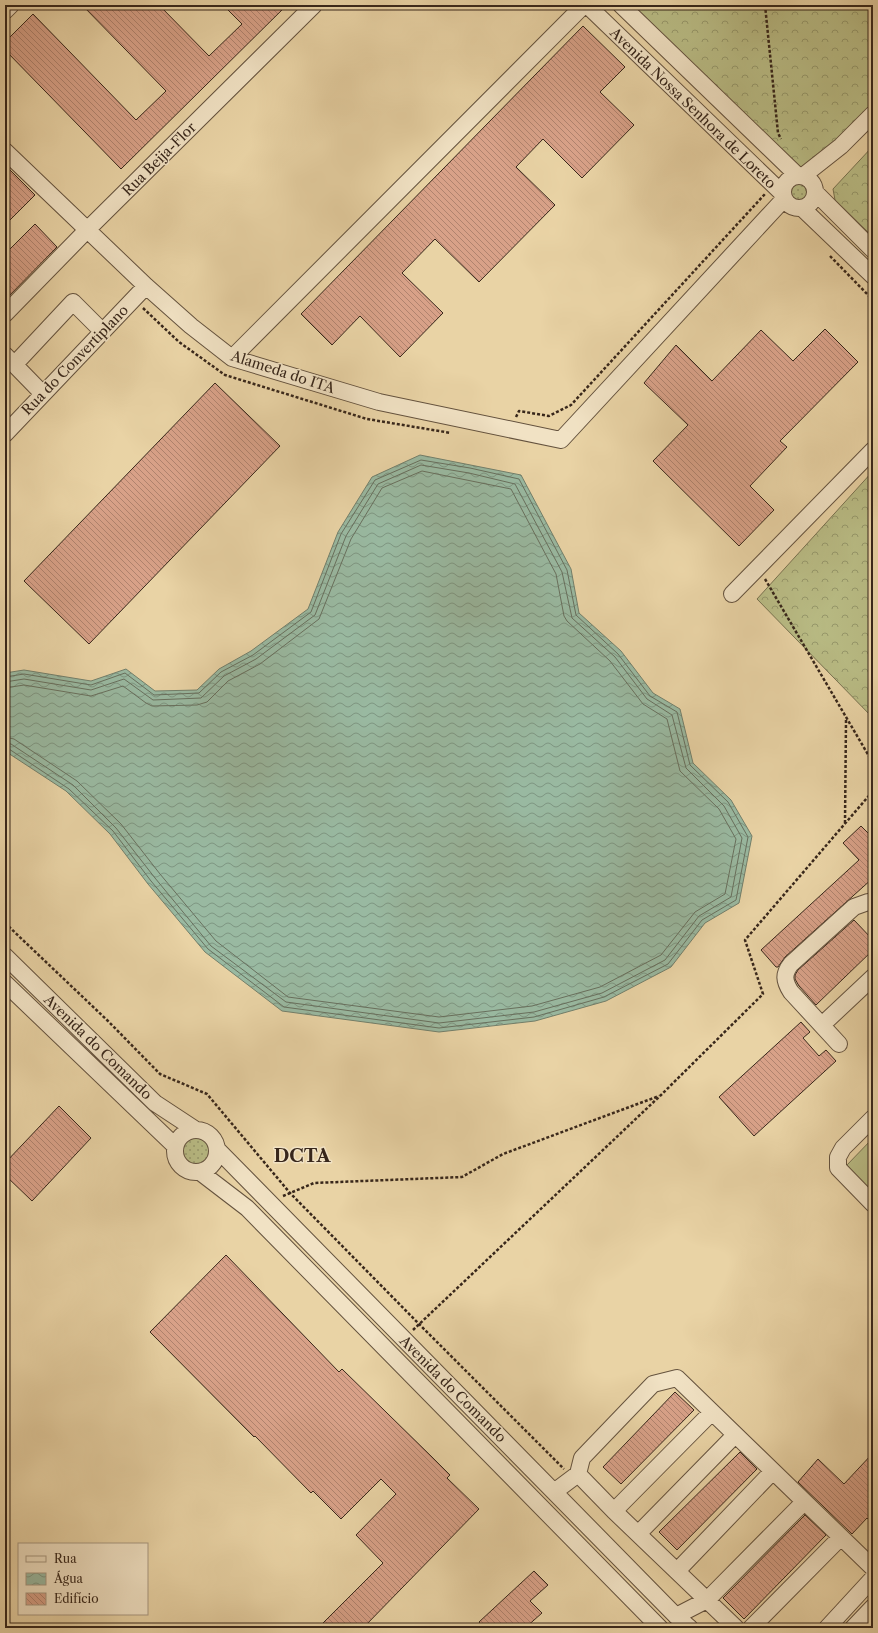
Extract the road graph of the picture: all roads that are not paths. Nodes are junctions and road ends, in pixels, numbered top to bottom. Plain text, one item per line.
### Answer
1 (11, 5) edge
2 (314, 5) edge
3 (585, 5) edge
4 (621, 5) edge
5 (5, 11) edge
6 (873, 114) edge
7 (5, 151) edge
8 (808, 183) junction
9 (784, 197) junction
10 (802, 208) junction
11 (87, 230) junction
12 (873, 250) edge
13 (873, 276) edge
14 (146, 286) junction
15 (5, 314) edge
16 (103, 332) junction
17 (232, 358) junction
18 (10, 360) edge
19 (43, 394) junction
20 (5, 434) edge
21 (873, 450) edge
22 (732, 594) dead end
23 (873, 902) edge
24 (5, 956) edge
25 (873, 977) edge
26 (5, 983) edge
27 (822, 1025) junction
28 (839, 1044) dead end
29 (873, 1118) edge
30 (196, 1130) junction
31 (175, 1146) junction
32 (217, 1149) junction
33 (200, 1172) junction
34 (873, 1204) edge
35 (712, 1412) junction
36 (736, 1435) junction
37 (772, 1471) junction
38 (576, 1476) junction
39 (554, 1492) junction
40 (804, 1502) junction
41 (614, 1511) junction
42 (638, 1534) junction
43 (840, 1538) junction
44 (873, 1568) edge
45 (677, 1571) junction
46 (873, 1578) edge
47 (706, 1600) junction
48 (873, 1607) edge
49 (676, 1616) junction
50 (660, 1628) edge
51 (690, 1628) edge
52 (736, 1628) edge
53 (750, 1628) edge
54 (827, 1628) edge
55 (853, 1628) edge

1 - 5 lane
2 - 11 lane, Rua Beija-Flor
3 - 9 lane, Avenida Nossa Senhora de Loreto
3 - 17 lane
4 - 8 lane, Avenida Nossa Senhora de Loreto
6 - 8 lane
7 - 11 lane, Alameda do ITA
8 - 9 lane
8 - 10 lane
8 - 12 lane, Avenida Nossa Senhora de Loreto
9 - 10 lane
9 - 17 lane, Alameda do ITA
10 - 13 lane
11 - 14 lane, Alameda do ITA
11 - 15 lane, Rua Beija-Flor
14 - 16 lane, Rua do Convertiplano
14 - 17 lane, Alameda do ITA
16 - 18 lane
16 - 19 lane, Rua do Convertiplano
18 - 19 lane
19 - 20 lane, Rua do Convertiplano
21 - 22 lane
23 - 27 lane
24 - 30 lane, Avenida do Comando
25 - 27 lane
26 - 31 lane, Avenida do Comando
27 - 28 lane
29 - 34 lane
30 - 31 lane
30 - 32 lane
31 - 33 lane
32 - 33 lane
32 - 39 lane, Avenida do Comando
33 - 50 lane, Avenida do Comando
35 - 36 lane
35 - 38 lane
35 - 41 lane
36 - 37 lane
36 - 42 lane
37 - 40 lane
37 - 45 lane
38 - 39 lane
38 - 41 lane
39 - 49 lane, Avenida do Comando
40 - 43 lane
40 - 47 lane
41 - 42 lane
42 - 45 lane
43 - 44 lane
43 - 53 lane
45 - 47 lane
46 - 54 lane
47 - 49 lane
47 - 52 lane
48 - 55 lane
49 - 51 lane, Avenida do Comando

